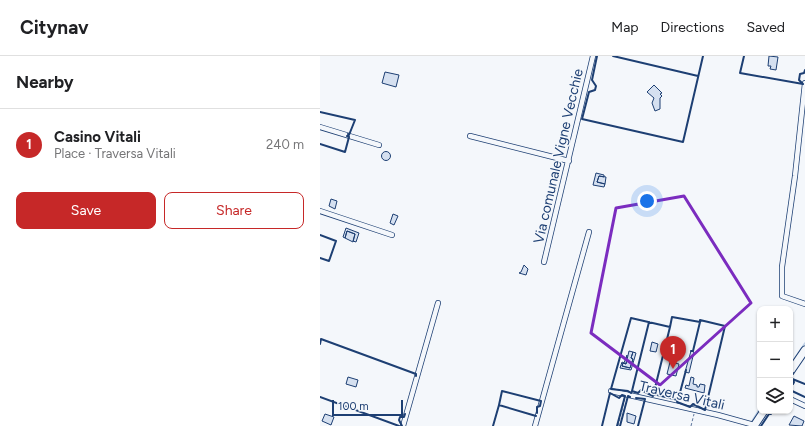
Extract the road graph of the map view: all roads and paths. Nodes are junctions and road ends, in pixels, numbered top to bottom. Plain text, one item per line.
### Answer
1 (593, 56) edge
2 (805, 83) edge
3 (320, 127) edge
4 (470, 136) dead end
5 (379, 145) dead end
6 (569, 161) junction
7 (320, 211) edge
8 (590, 232) dead end
9 (392, 235) dead end
10 (544, 262) dead end
11 (438, 303) dead end
12 (805, 304) edge
13 (805, 350) edge
14 (793, 368) edge
15 (611, 391) dead end
16 (627, 394) junction
17 (793, 400) edge
18 (805, 406) edge
19 (696, 410) junction
20 (761, 414) edge
21 (752, 425) edge
22 (403, 426) edge
23 (536, 426) edge
24 (618, 426) edge
25 (691, 426) edge

1 - 6 street, Via comunale Vigne Vecchie
2 - 12 street
3 - 5 street
4 - 6 street
6 - 10 street, Via comunale Vigne Vecchie
7 - 9 street
8 - 23 street
11 - 22 street
13 - 14 main road
15 - 16 street, Traversa Vitali
16 - 19 street, Traversa Vitali
16 - 24 path
17 - 18 street
19 - 21 street, Traversa Vitali
19 - 25 path
20 - 21 main road

